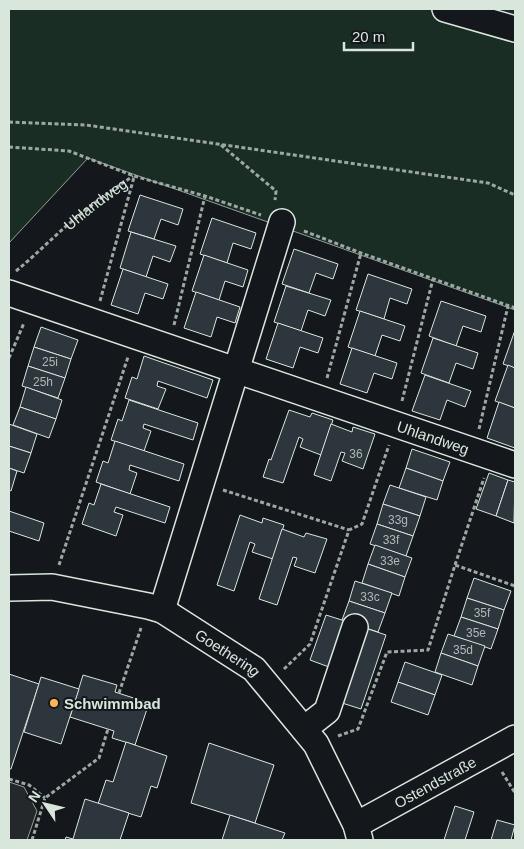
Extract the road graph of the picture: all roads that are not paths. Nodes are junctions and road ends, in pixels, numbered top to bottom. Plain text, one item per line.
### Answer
1 (445, 9) edge
2 (515, 29) edge
3 (278, 221) road end
4 (9, 293) edge
5 (237, 372) junction
6 (515, 465) edge
7 (9, 588) edge
8 (155, 608) junction
9 (355, 628) dead end
10 (310, 737) junction
11 (515, 738) edge
12 (358, 833) edge

1 - 2 street
3 - 5 street
4 - 5 street, Uhlandweg
5 - 6 street, Uhlandweg
5 - 8 street
7 - 8 street, Goethering
8 - 10 street, Goethering
9 - 10 street
10 - 12 street, Goethering
11 - 12 street, Ostendstraße

